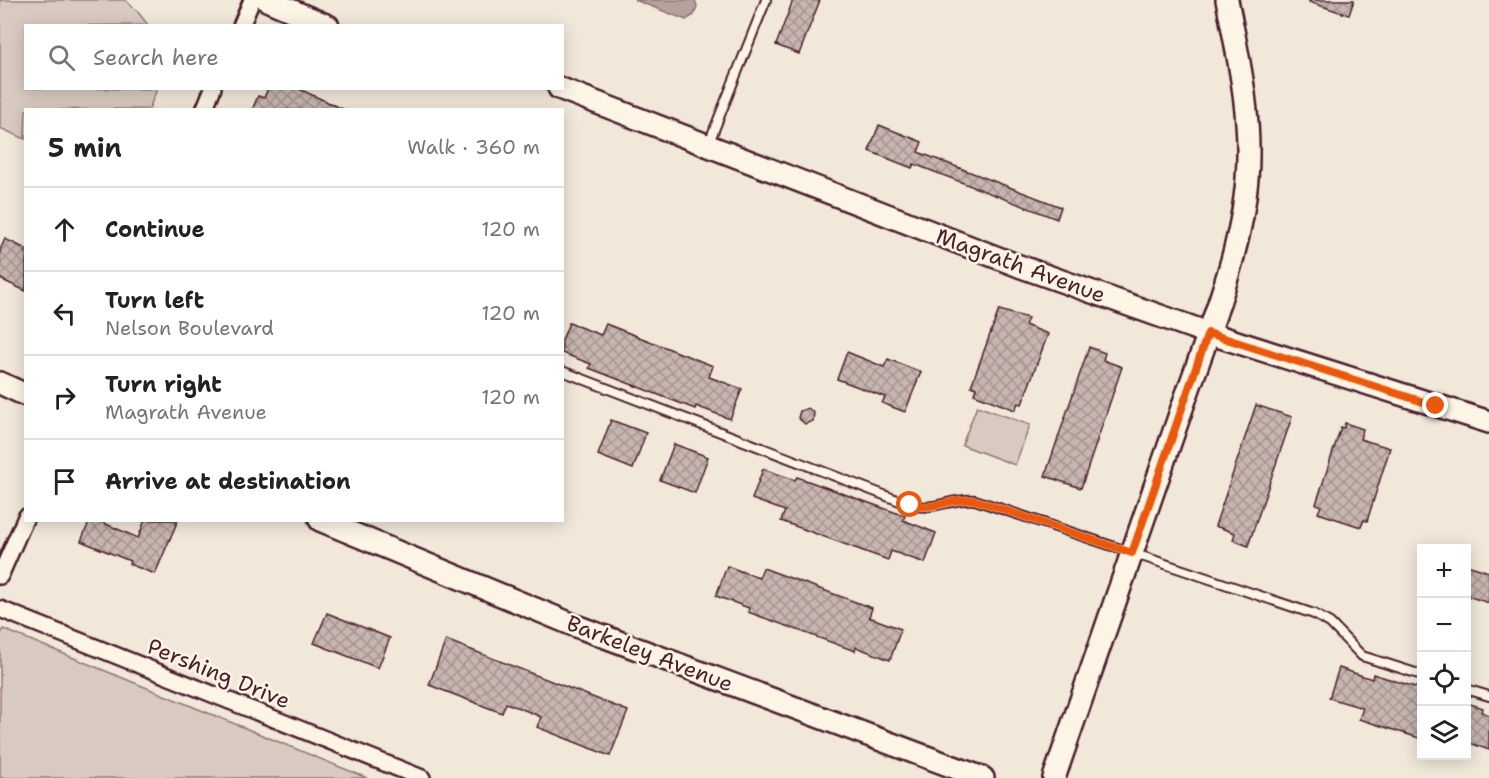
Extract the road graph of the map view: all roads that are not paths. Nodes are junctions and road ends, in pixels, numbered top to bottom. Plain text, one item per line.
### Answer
1 (252, 0) edge
2 (267, 0) edge
3 (766, 0) edge
4 (1227, 0) edge
5 (242, 24) edge
6 (323, 24) edge
7 (212, 90) edge
8 (564, 90) edge
9 (205, 108) edge
10 (708, 147) junction
11 (1208, 333) junction
12 (564, 372) edge
13 (0, 383) edge
14 (24, 393) edge
15 (1489, 422) edge
16 (24, 522) edge
17 (325, 522) edge
18 (1132, 553) junction
19 (0, 576) edge
20 (0, 609) edge
21 (1417, 673) edge
22 (1471, 690) edge
23 (1489, 696) edge
24 (422, 778) edge
25 (983, 778) edge
26 (1054, 778) edge

1 - 5 street
2 - 6 main road
3 - 10 lane
4 - 11 main road
7 - 9 street
8 - 10 main road, Magrath Avenue
10 - 11 main road, Magrath Avenue
11 - 15 main road, Magrath Avenue
11 - 18 main road
12 - 18 lane
13 - 14 main road
16 - 19 street
17 - 25 main road, Barkeley Avenue
18 - 21 lane
18 - 26 main road
20 - 24 street, Pershing Drive
22 - 23 lane

